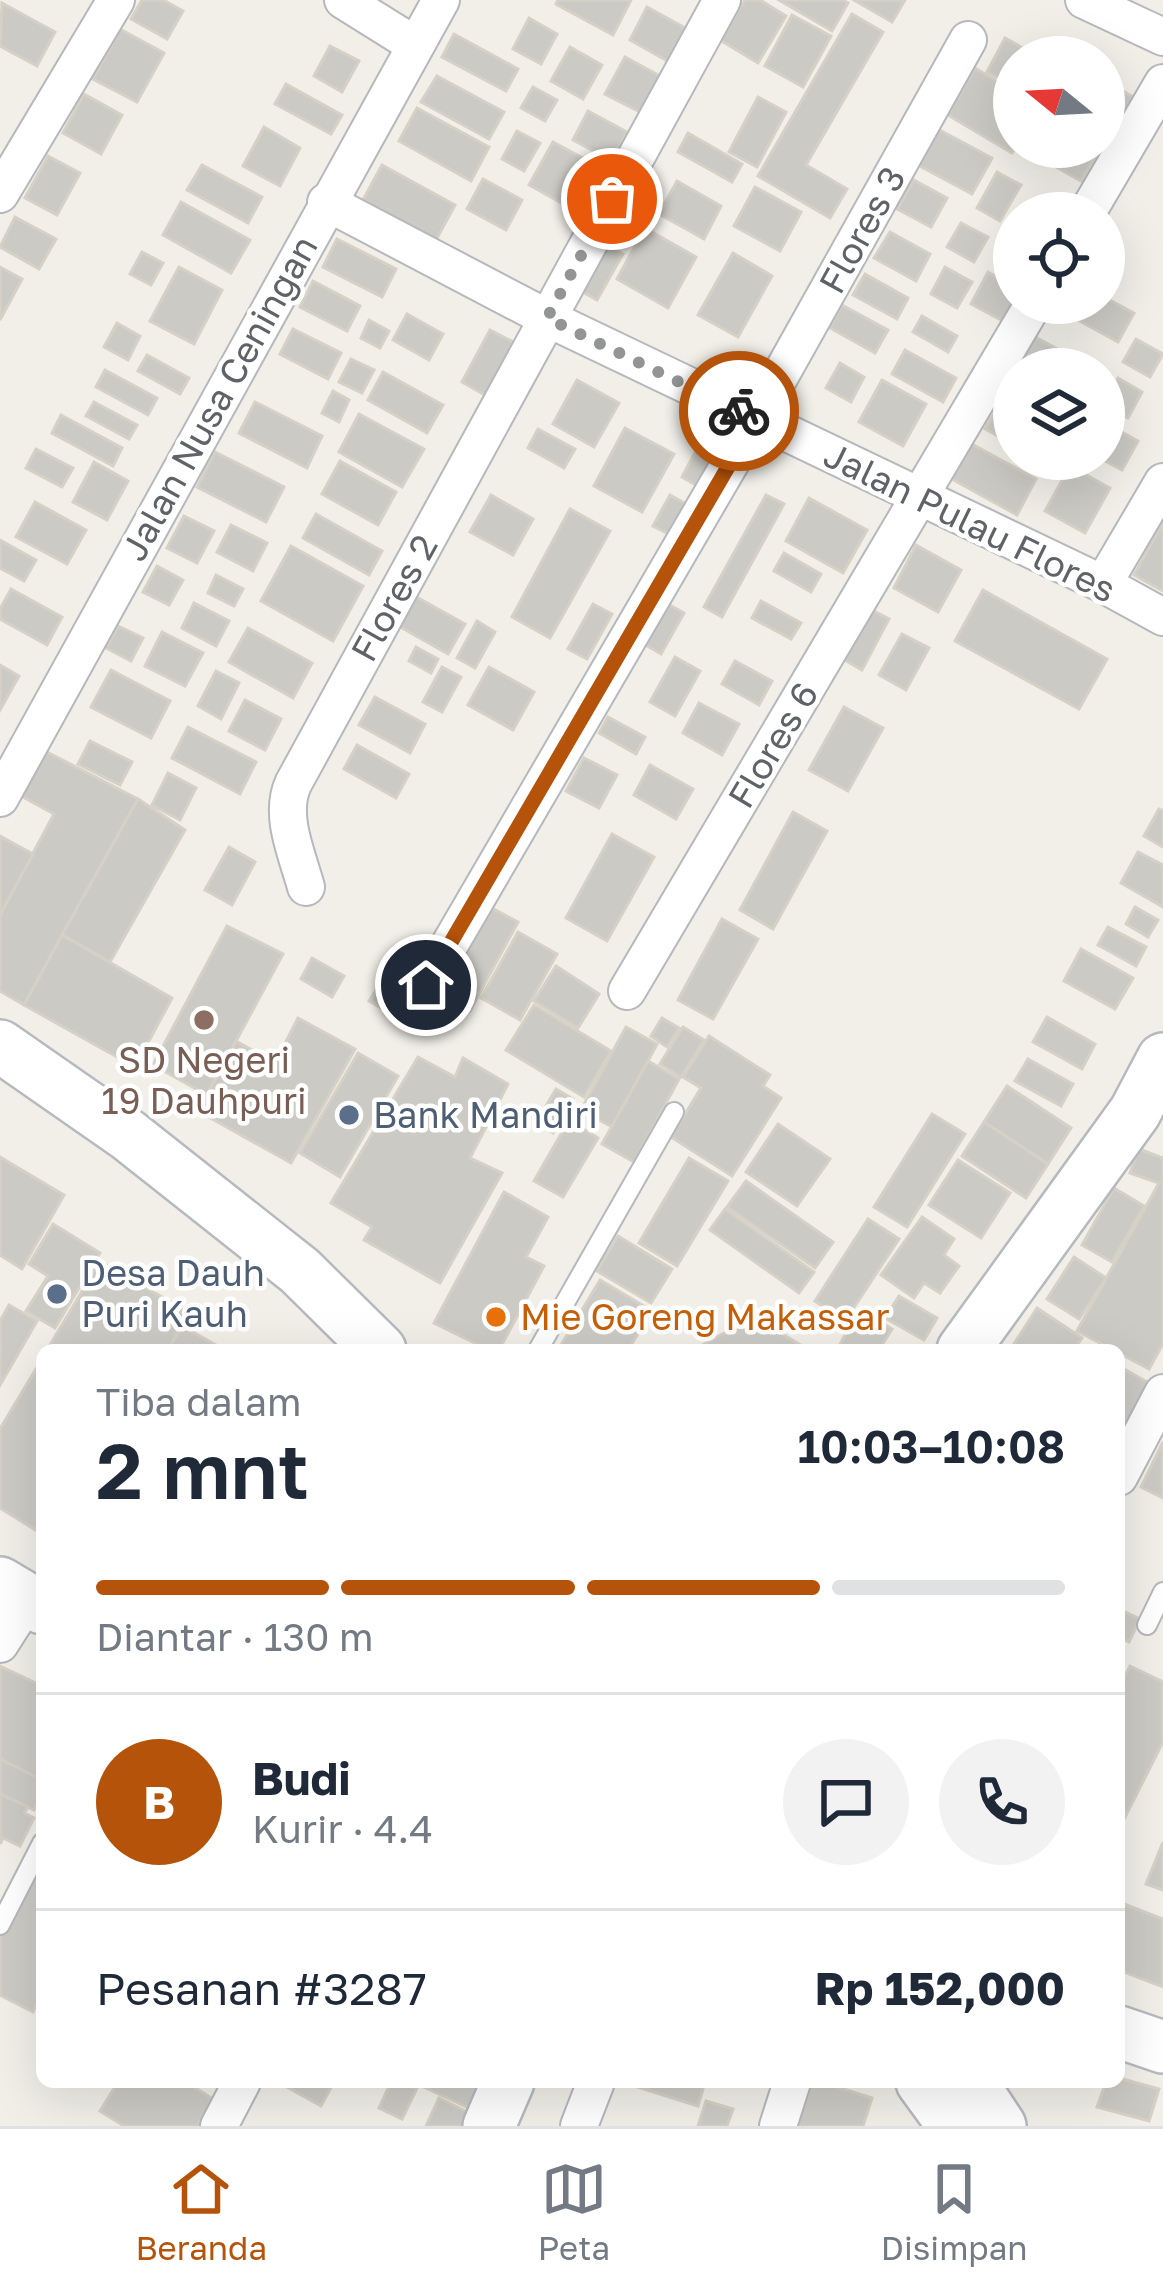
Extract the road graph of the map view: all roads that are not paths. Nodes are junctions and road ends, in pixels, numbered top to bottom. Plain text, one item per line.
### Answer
1 (116, 0) edge
2 (344, 0) edge
3 (441, 0) edge
4 (722, 0) edge
5 (1084, 0) edge
6 (1163, 37) edge
7 (968, 40) dead end
8 (415, 45) junction
9 (1163, 83) edge
10 (1099, 192) edge
11 (0, 194) edge
12 (326, 202) junction
13 (547, 318) junction
14 (1022, 324) edge
15 (756, 419) junction
16 (1163, 482) edge
17 (920, 499) junction
18 (1102, 584) junction
19 (1163, 617) edge
20 (0, 798) edge
21 (306, 887) dead end
22 (426, 985) dead end
23 (627, 991) dead end
24 (0, 1046) edge
25 (1163, 1059) edge
26 (674, 1112) dead end
27 (1149, 1119) edge
28 (374, 1344) edge
29 (541, 1344) edge
30 (968, 1344) edge
31 (1163, 1393) edge
32 (1125, 1466) edge
33 (1163, 1592) edge
34 (23, 1597) edge
35 (1147, 1624) dead end
36 (0, 1644) edge
37 (36, 1855) edge
38 (0, 1925) edge
39 (1125, 2034) edge
40 (1163, 2047) edge
41 (239, 2088) edge
42 (505, 2088) edge
43 (594, 2088) edge
44 (790, 2088) edge
45 (926, 2088) edge
46 (975, 2088) edge
47 (219, 2126) edge
48 (489, 2126) edge
49 (579, 2126) edge
50 (778, 2126) edge
51 (954, 2126) edge
52 (1000, 2126) edge

1 - 11 street
2 - 8 street
3 - 8 street, Jalan Nusa Ceningan
4 - 13 street, Flores 2
5 - 6 street
7 - 15 street, Flores 3
8 - 12 street, Jalan Nusa Ceningan
9 - 10 street
12 - 13 street, Jalan Pulau Flores
12 - 20 street, Jalan Nusa Ceningan
13 - 15 street, Jalan Pulau Flores
13 - 21 street, Flores 2
14 - 17 street, Flores 6
15 - 17 street, Jalan Pulau Flores
15 - 22 street, Flores 3
16 - 18 street
17 - 18 street, Jalan Pulau Flores
17 - 23 street, Flores 6
18 - 19 street, Jalan Pulau Flores
24 - 28 main road
25 - 27 main road
26 - 29 lane
27 - 30 main road
31 - 32 street
33 - 35 lane
34 - 36 street
37 - 38 lane
39 - 40 main road
41 - 47 street
42 - 48 main road
43 - 49 street
44 - 50 street
45 - 51 main road
46 - 52 main road

